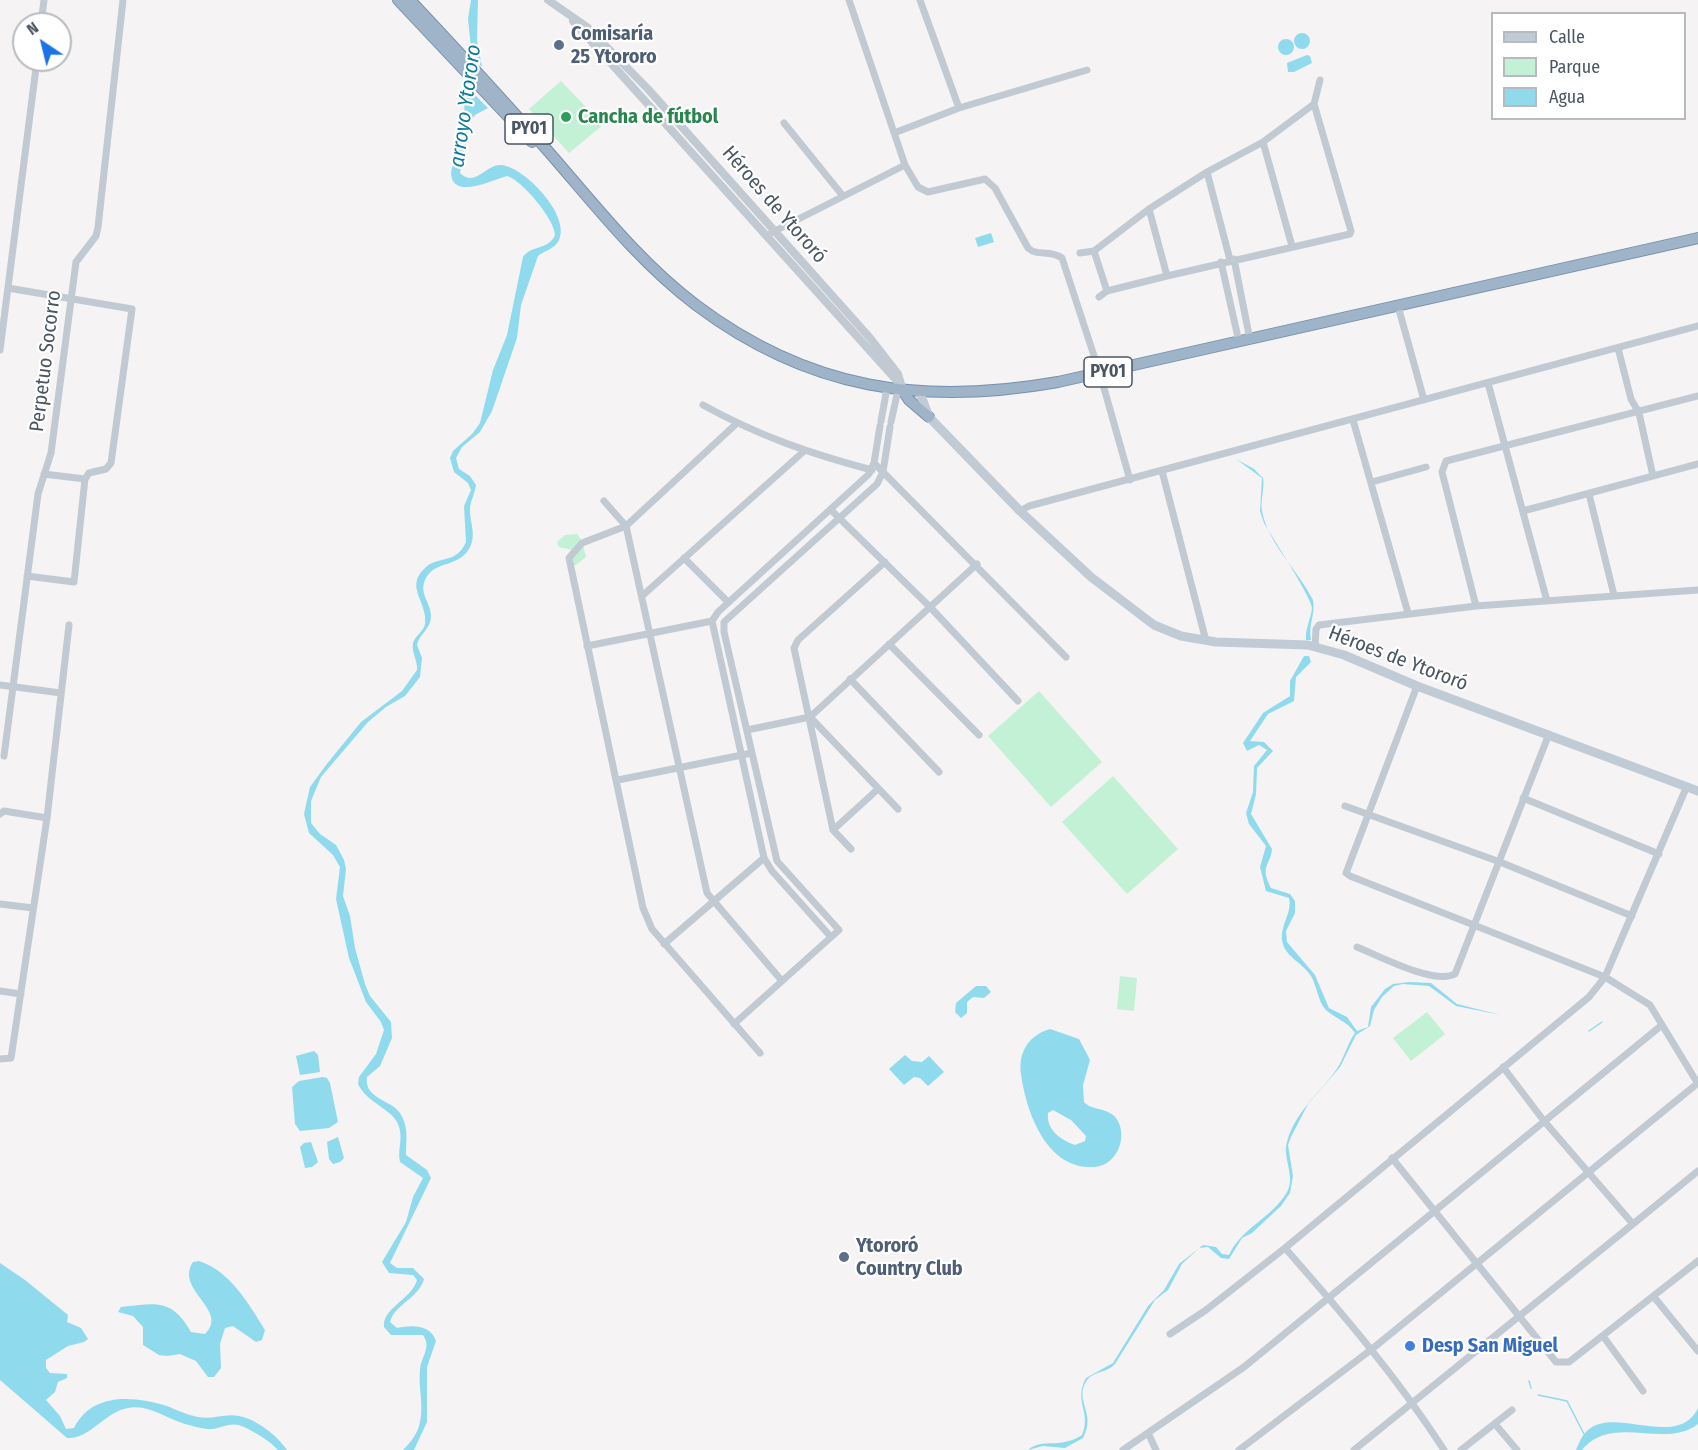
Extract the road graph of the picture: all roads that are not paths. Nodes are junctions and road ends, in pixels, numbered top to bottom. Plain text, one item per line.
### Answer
1 (123, 0) edge
2 (398, 0) edge
3 (410, 0) edge
4 (548, 0) edge
5 (849, 0) edge
6 (920, 0) edge
7 (571, 18) junction
8 (461, 61) junction
9 (1087, 70) dead end
10 (35, 72) edge
11 (1320, 80) dead end
12 (648, 89) junction
13 (641, 96) junction
14 (1314, 104) junction
15 (959, 108) junction
16 (784, 123) dead end
17 (894, 133) junction
18 (1263, 142) junction
19 (905, 165) junction
20 (1207, 172) junction
21 (843, 196) junction
22 (1149, 210) junction
23 (770, 234) junction
24 (1698, 238) edge
25 (1292, 246) junction
26 (1094, 251) junction
27 (1080, 253) dead end
28 (1232, 260) junction
29 (1221, 262) junction
30 (1167, 276) junction
31 (8, 288) junction
32 (1107, 291) junction
33 (1099, 297) dead end
34 (70, 298) junction
35 (1398, 306) junction
36 (1698, 326) edge
37 (1245, 341) junction
38 (1618, 348) junction
39 (0, 350) edge
40 (1100, 374) junction
41 (1488, 382) junction
42 (897, 388) junction
43 (920, 393) junction
44 (939, 394) junction
45 (1698, 396) edge
46 (1424, 400) junction
47 (703, 405) dead end
48 (1639, 413) junction
49 (931, 419) junction
50 (1353, 420) junction
51 (736, 424) junction
52 (1504, 446) junction
53 (803, 452) junction
54 (1698, 464) edge
55 (873, 466) junction
56 (1426, 467) dead end
57 (1162, 471) junction
58 (884, 472) junction
59 (44, 474) junction
60 (1653, 476) junction
61 (85, 479) junction
62 (1130, 480) junction
63 (1372, 482) junction
64 (1588, 494) junction
65 (604, 501) dead end
66 (831, 510) junction
67 (1020, 511) junction
68 (1522, 511) junction
69 (840, 518) junction
70 (626, 526) junction
71 (684, 558) junction
72 (885, 562) junction
73 (977, 564) junction
74 (27, 576) junction
75 (1698, 590) edge
76 (1614, 595) junction
77 (642, 596) junction
78 (1547, 601) junction
79 (728, 602) junction
80 (1476, 606) junction
81 (930, 608) junction
82 (717, 613) junction
83 (1408, 613) junction
84 (725, 623) junction
85 (712, 624) junction
86 (69, 625) dead end
87 (650, 634) junction
88 (1206, 640) junction
89 (889, 644) junction
90 (587, 646) junction
91 (1312, 646) junction
92 (1066, 657) dead end
93 (850, 679) junction
94 (0, 685) edge
95 (1417, 686) junction
96 (12, 687) junction
97 (61, 693) junction
98 (1018, 701) dead end
99 (810, 717) junction
100 (747, 730) junction
101 (1548, 734) junction
102 (979, 735) dead end
103 (752, 753) junction
104 (741, 754) junction
105 (4, 756) dead end
106 (680, 767) junction
107 (939, 772) dead end
108 (618, 780) junction
109 (1687, 786) junction
110 (878, 789) junction
111 (1698, 791) edge
112 (1523, 798) junction
113 (1345, 806) dead end
114 (898, 809) dead end
115 (1367, 813) junction
116 (0, 814) edge
117 (47, 818) junction
118 (833, 830) junction
119 (851, 849) dead end
120 (1659, 855) junction
121 (764, 858) junction
122 (1500, 862) junction
123 (712, 902) junction
124 (0, 904) edge
125 (33, 908) junction
126 (1632, 916) junction
127 (1476, 925) junction
128 (831, 937) junction
129 (664, 944) junction
130 (1357, 947) dead end
131 (1605, 977) junction
132 (782, 981) junction
133 (0, 992) edge
134 (21, 994) junction
135 (734, 1024) junction
136 (1662, 1025) junction
137 (760, 1053) dead end
138 (0, 1059) edge
139 (1503, 1067) junction
140 (1698, 1084) edge
141 (1544, 1121) junction
142 (1392, 1158) junction
143 (1698, 1172) edge
144 (1590, 1173) junction
145 (1436, 1210) junction
146 (1632, 1224) junction
147 (1285, 1248) junction
148 (1698, 1261) edge
149 (1478, 1262) junction
150 (1328, 1296) junction
151 (1654, 1296) junction
152 (1520, 1314) junction
153 (1170, 1334) dead end
154 (1603, 1336) junction
155 (1372, 1349) junction
156 (1698, 1351) edge
157 (1643, 1391) dead end
158 (1413, 1402) junction
159 (1512, 1410) dead end
160 (1495, 1424) junction
161 (1148, 1433) junction
162 (1123, 1450) edge
163 (1156, 1450) edge
164 (1239, 1450) edge
165 (1354, 1450) edge
166 (1444, 1450) edge
167 (1461, 1450) edge
168 (1517, 1450) edge

1 - 34 street, Perpetuo Socorro
2 - 8 highway, PY01
3 - 8 highway, PY01
4 - 7 street, Héroes de Ytororó
5 - 17 street
6 - 15 street
7 - 12 street, Héroes de Ytororó
7 - 13 street, Héroes de Ytororó
8 - 42 highway, PY01
9 - 15 street
10 - 31 street
11 - 14 street
12 - 13 street
12 - 23 street, Héroes de Ytororó
13 - 23 street, Héroes de Ytororó
14 - 18 street
14 - 25 street
15 - 17 street
16 - 21 street
17 - 19 street
18 - 20 street
18 - 25 street
19 - 21 street
19 - 40 street
20 - 22 street
20 - 28 street
21 - 23 street
22 - 26 street
22 - 30 street
23 - 42 street, Héroes de Ytororó
24 - 35 highway, PY01
25 - 28 street
26 - 27 street
26 - 32 street
28 - 29 street
28 - 37 street
29 - 30 street
29 - 37 street
30 - 32 street
31 - 34 street
31 - 39 street
32 - 33 street
34 - 59 street, Perpetuo Socorro
34 - 61 street
35 - 37 highway, PY01
35 - 46 street
36 - 38 street
37 - 40 highway, PY01
38 - 41 street
38 - 48 street
40 - 44 highway, PY01
40 - 62 street
41 - 46 street
41 - 52 street
42 - 43 highway, PY01
42 - 49 highway
42 - 55 street
42 - 58 street
43 - 44 highway, PY01
43 - 49 main road, Héroes de Ytororó
44 - 49 highway
45 - 48 street
46 - 50 street
47 - 51 street
48 - 52 street
48 - 60 street
49 - 67 main road, Héroes de Ytororó
50 - 57 street
50 - 63 street
51 - 53 street
51 - 70 street
52 - 68 street
52 - 80 street
53 - 55 street
53 - 71 street
54 - 60 street
55 - 58 street
55 - 66 street
56 - 63 street
57 - 62 street
57 - 88 street
58 - 69 street
58 - 73 street
59 - 61 street
59 - 74 street, Perpetuo Socorro
60 - 64 street
61 - 74 street
62 - 67 street
63 - 83 street
64 - 68 street
64 - 76 street
65 - 70 street
66 - 69 street
66 - 79 street
67 - 88 main road, Héroes de Ytororó
68 - 78 street
69 - 72 street
69 - 84 street
70 - 77 street
70 - 90 street
71 - 77 street
71 - 79 street
72 - 81 street
72 - 99 street
73 - 81 street
73 - 92 street
74 - 96 street, Perpetuo Socorro
75 - 76 street
76 - 78 street
77 - 87 street
78 - 80 street
79 - 82 street
80 - 83 street
81 - 89 street
81 - 98 street
82 - 84 street
82 - 85 street
83 - 91 street
84 - 85 street
84 - 100 street
85 - 87 street
85 - 104 street
86 - 97 street
87 - 90 street
87 - 106 street
88 - 91 main road, Héroes de Ytororó
89 - 93 street
89 - 102 street
90 - 108 street
91 - 95 main road, Héroes de Ytororó
93 - 99 street
93 - 107 street
94 - 96 street
95 - 101 main road, Héroes de Ytororó
95 - 115 street
96 - 97 street
96 - 105 street, Perpetuo Socorro
97 - 117 street
99 - 100 street
99 - 110 street
99 - 118 street
100 - 103 street
101 - 109 main road, Héroes de Ytororó
101 - 112 street
103 - 104 street
103 - 128 street
104 - 106 street
104 - 121 street
106 - 108 street
106 - 123 street
108 - 129 street
109 - 111 main road, Héroes de Ytororó
109 - 120 street
110 - 114 street
110 - 118 street
112 - 120 street
112 - 122 street
113 - 115 street
115 - 122 street
115 - 127 street
116 - 117 street
117 - 125 street
118 - 119 street
120 - 126 street
121 - 123 street
121 - 128 street
122 - 126 street
122 - 127 street
123 - 129 street
123 - 132 street
124 - 125 street
125 - 134 street
126 - 131 street
127 - 130 street
127 - 131 street
128 - 132 street
129 - 135 street
131 - 136 street
131 - 139 street
132 - 135 street
133 - 134 street
134 - 138 street
135 - 137 street
136 - 140 street
136 - 141 street
139 - 141 street
139 - 142 street
140 - 144 street
141 - 144 street
141 - 145 street
142 - 145 street
142 - 147 street
143 - 146 street
144 - 146 street
144 - 149 street
145 - 149 street
145 - 150 street
146 - 152 street
147 - 150 street
147 - 153 street
148 - 151 street
149 - 152 street
149 - 155 street
150 - 155 street
150 - 161 street
151 - 154 street
151 - 156 street
152 - 154 street
152 - 158 street
154 - 157 street
155 - 158 street
155 - 164 street
158 - 165 street
158 - 166 street
159 - 160 street
160 - 167 street
160 - 168 street
161 - 162 street
161 - 163 street

